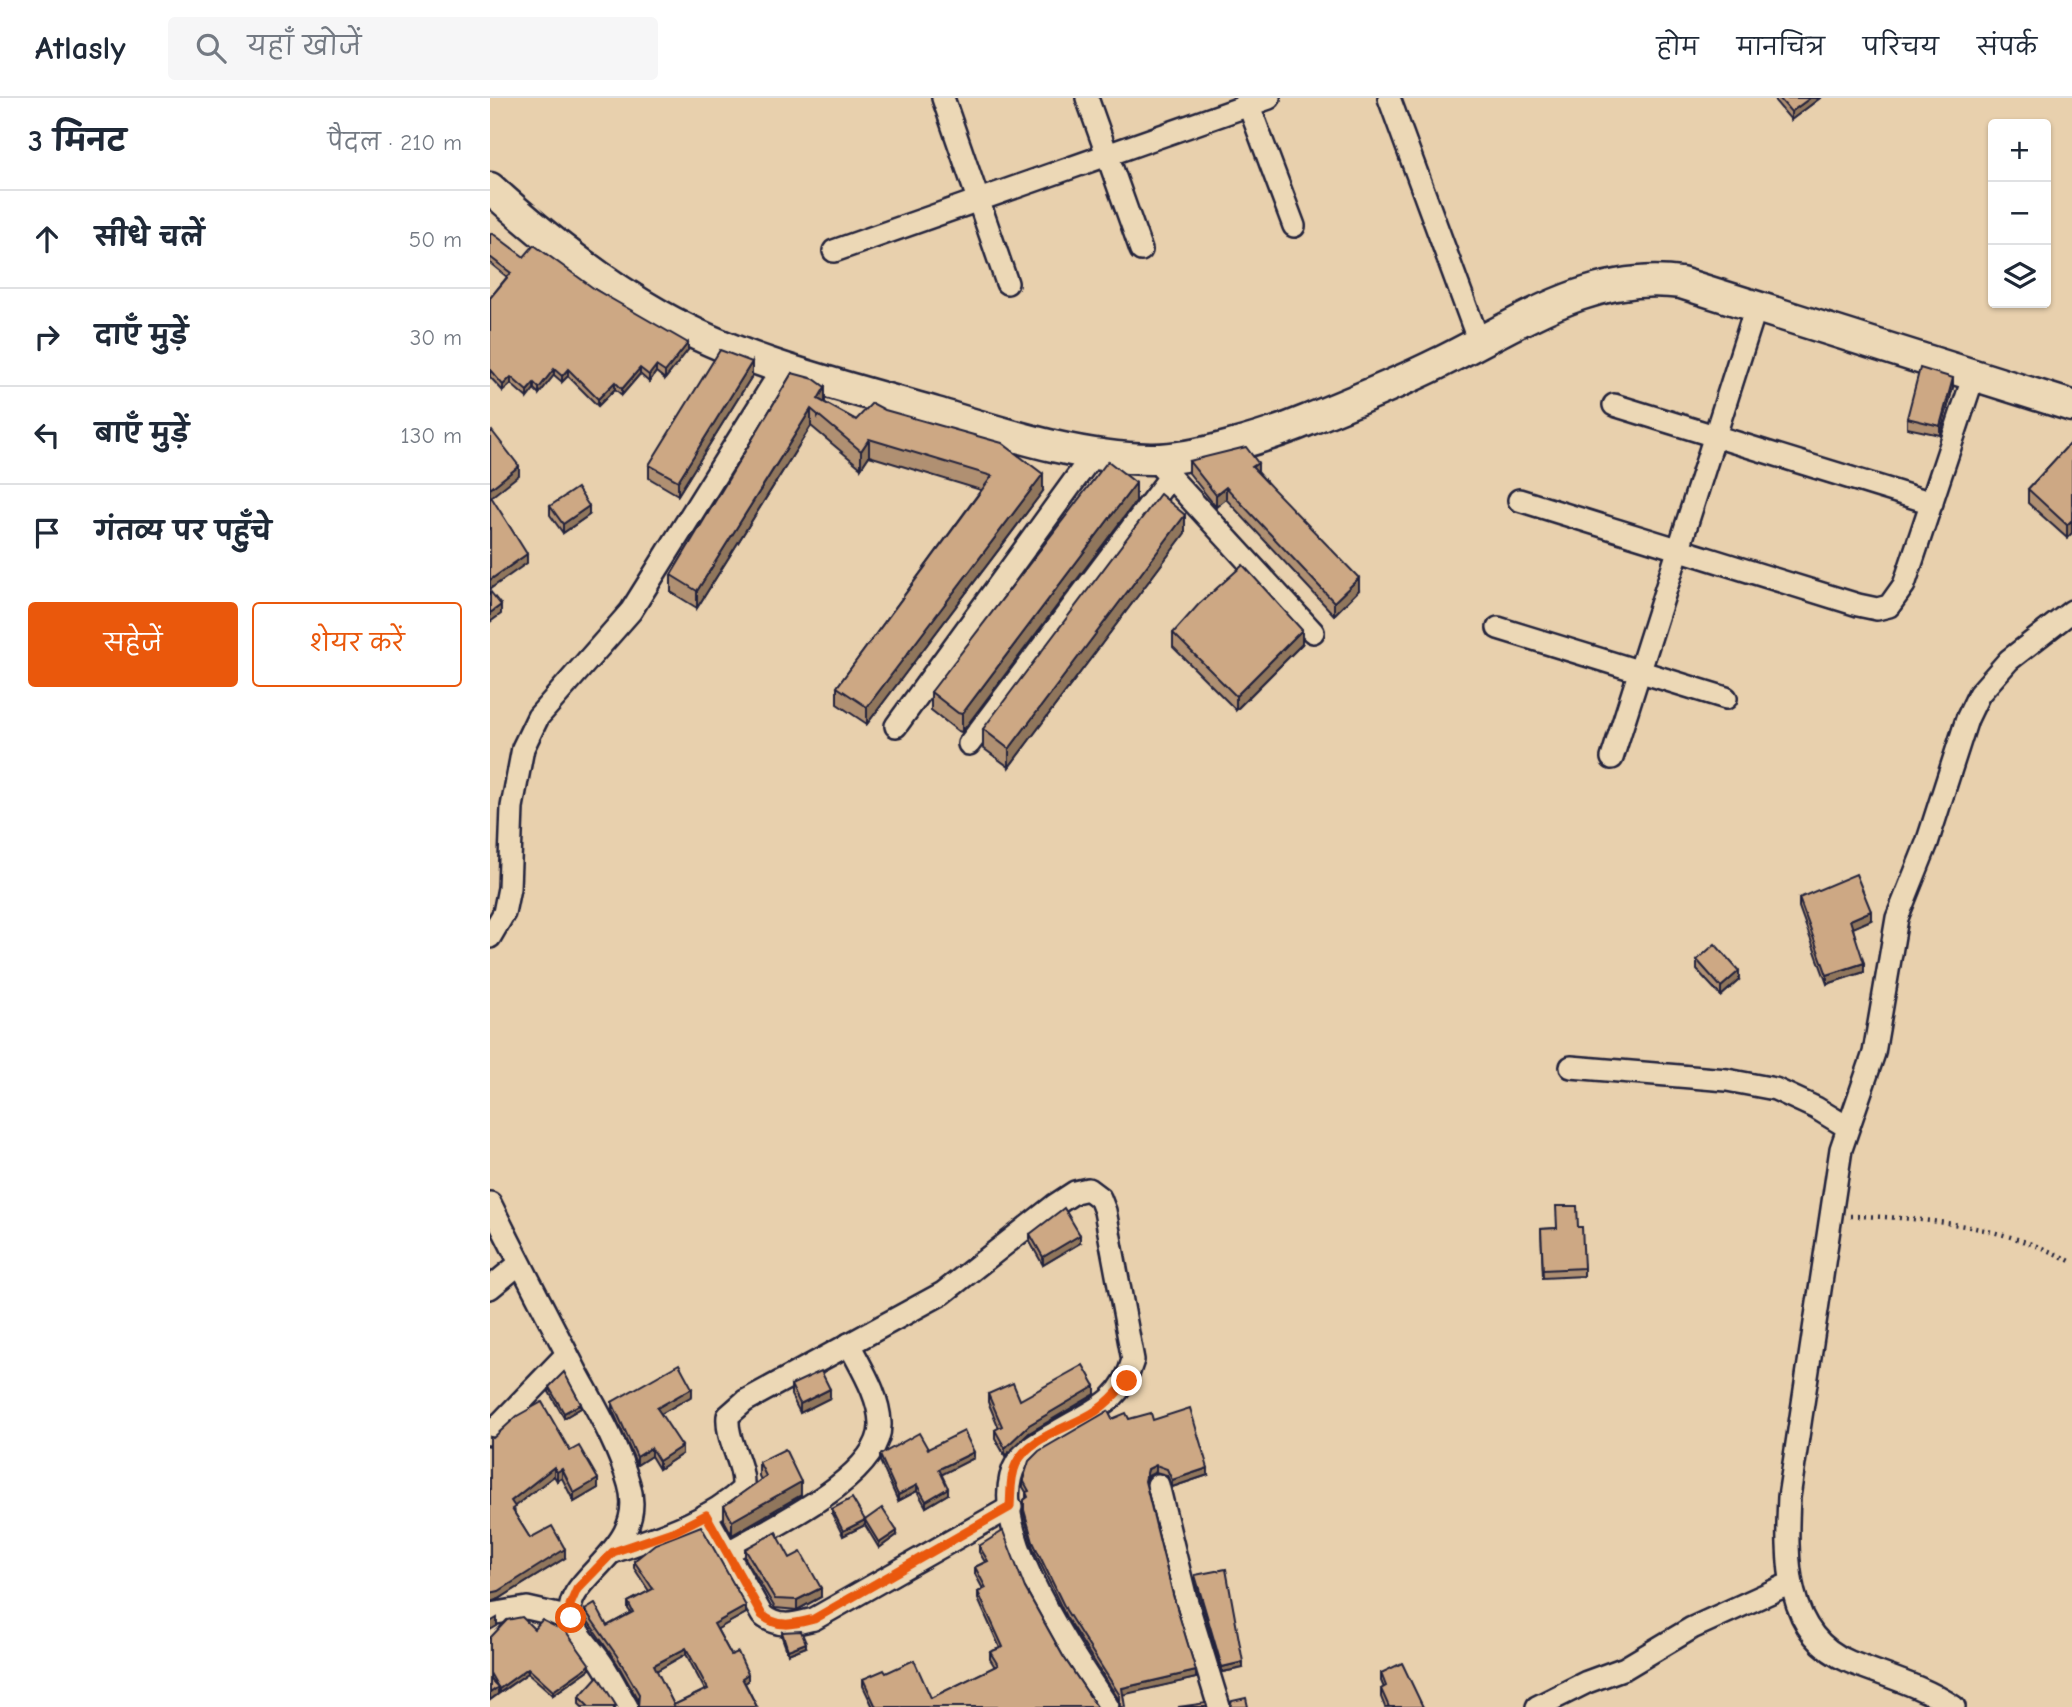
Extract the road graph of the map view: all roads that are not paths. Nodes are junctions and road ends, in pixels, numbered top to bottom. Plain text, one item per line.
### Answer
1 (943, 98) edge
2 (1087, 98) edge
3 (1269, 98) edge
4 (1389, 98) edge
5 (1247, 102) edge
6 (1107, 155) junction
7 (490, 188) edge
8 (977, 201) junction
9 (1294, 226) dead end
10 (1142, 250) dead end
11 (834, 251) dead end
12 (1007, 283) dead end
13 (1756, 307) junction
14 (1479, 342) junction
15 (783, 368) junction
16 (1974, 375) junction
17 (1614, 405) dead end
18 (2072, 406) edge
19 (1715, 436) junction
20 (1095, 452) junction
21 (1161, 468) junction
22 (1519, 500) dead end
23 (1932, 503) junction
24 (1679, 550) junction
25 (2072, 611) edge
26 (1498, 628) dead end
27 (1313, 632) dead end
28 (1640, 671) junction
29 (1726, 698) dead end
30 (896, 726) dead end
31 (969, 744) dead end
32 (1612, 758) dead end
33 (490, 937) edge
34 (1571, 1067) dead end
35 (1847, 1127) junction
36 (490, 1203) edge
37 (519, 1264) junction
38 (490, 1288) edge
39 (849, 1344) junction
40 (567, 1354) junction
41 (490, 1434) edge
42 (1158, 1485) dead end
43 (1010, 1507) junction
44 (706, 1515) junction
45 (613, 1552) junction
46 (727, 1553) junction
47 (1791, 1583) junction
48 (490, 1614) edge
49 (571, 1618) junction
50 (627, 1707) edge
51 (1108, 1707) edge
52 (1219, 1707) edge
53 (1537, 1707) edge
54 (1954, 1707) edge

1 - 8 street
2 - 6 street
3 - 5 street
4 - 14 street
5 - 6 street
5 - 9 street
6 - 8 street
6 - 10 street
7 - 15 street
8 - 11 street
8 - 12 street
13 - 14 street
13 - 16 street
13 - 19 street
14 - 21 street
15 - 20 street
15 - 33 street
16 - 18 street
16 - 23 street
17 - 19 street
19 - 23 street
19 - 24 street
20 - 21 street
20 - 30 street
21 - 27 street
21 - 31 street
22 - 24 street
23 - 24 street
24 - 28 street
25 - 35 street
26 - 28 street
28 - 29 street
28 - 32 street
34 - 35 street
35 - 47 street
36 - 37 street
37 - 38 street
37 - 40 street
39 - 43 street
39 - 44 street
39 - 46 street
40 - 41 street
40 - 45 street
42 - 52 street
43 - 46 street
43 - 51 street
44 - 45 street
44 - 46 street
45 - 49 street
47 - 53 street
47 - 54 street
48 - 49 street
49 - 50 street

